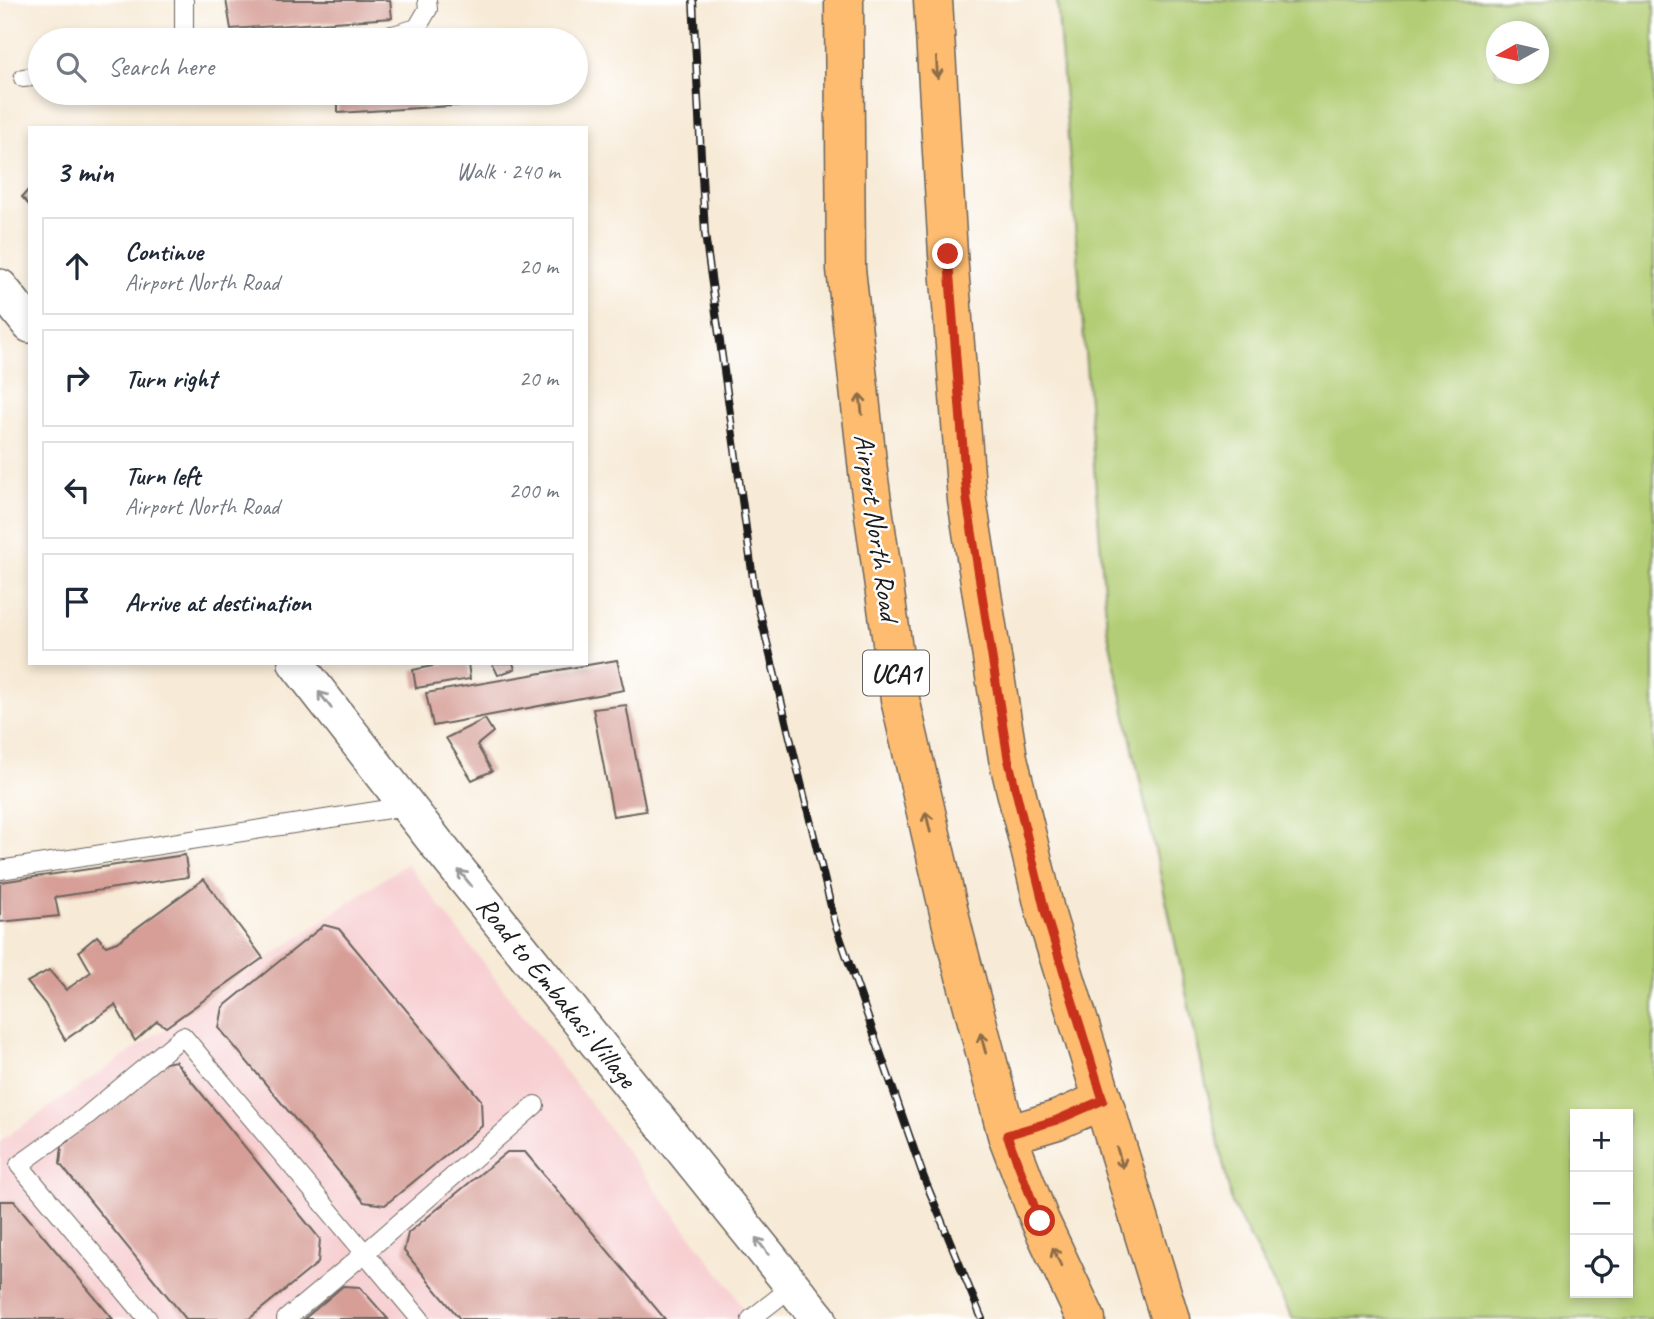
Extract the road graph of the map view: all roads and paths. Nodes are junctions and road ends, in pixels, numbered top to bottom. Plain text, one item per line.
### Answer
1 (184, 0) edge
2 (427, 0) edge
3 (844, 0) edge
4 (933, 0) edge
5 (184, 28) edge
6 (417, 28) edge
7 (0, 287) edge
8 (28, 322) edge
9 (298, 665) edge
10 (408, 806) junction
11 (0, 870) edge
12 (1103, 1100) junction
13 (535, 1105) dead end
14 (1007, 1135) junction
15 (365, 1253) junction
16 (793, 1286) junction
17 (148, 1319) edge
18 (286, 1319) edge
19 (420, 1319) edge
20 (751, 1319) edge
21 (819, 1319) edge
22 (1086, 1319) edge
23 (1170, 1319) edge

1 - 5 lane
2 - 6 lane
14 -> 3 main road, Airport North Road / UCA1
4 -> 12 main road
7 - 8 street
10 -> 9 street, Road to Embakasi Village
10 - 11 lane
16 -> 10 street, Road to Embakasi Village
12 - 14 main road
12 -> 23 main road
13 - 15 lane
22 -> 14 main road, Airport North Road / UCA1
15 - 17 lane
15 - 18 lane
15 - 19 lane
16 - 20 lane
16 - 21 street, Road to Embakasi Village

